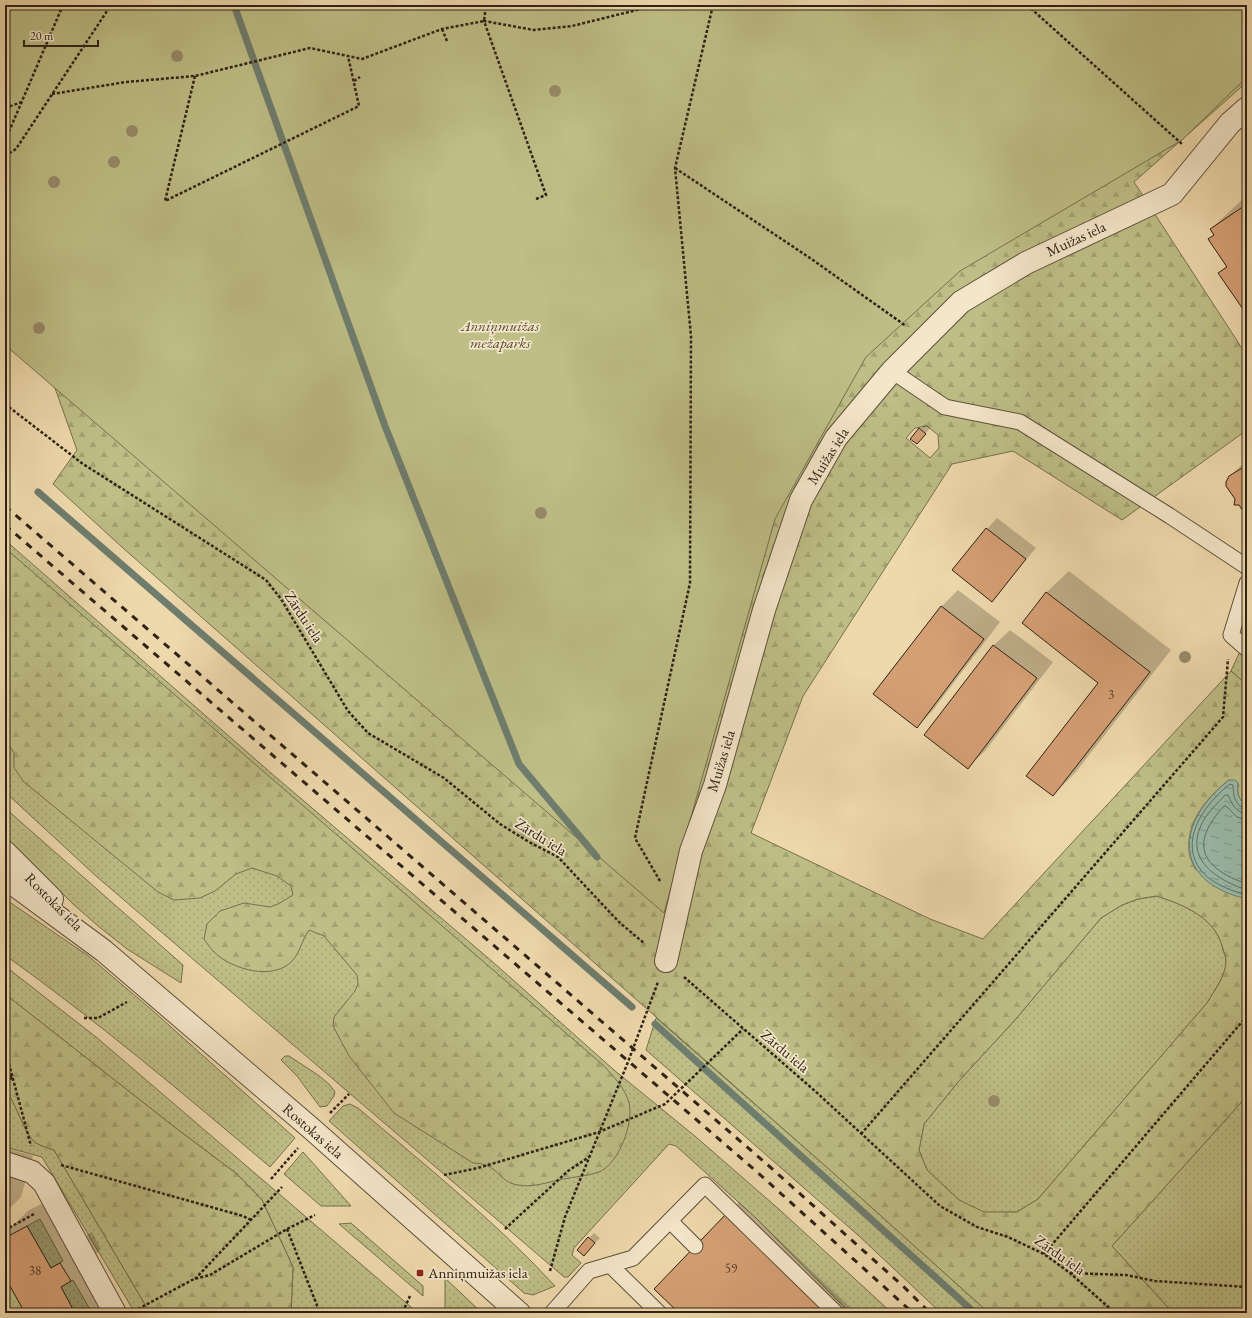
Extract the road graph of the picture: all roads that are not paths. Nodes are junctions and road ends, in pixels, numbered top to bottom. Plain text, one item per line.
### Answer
1 (1247, 108) edge
2 (892, 371) junction
3 (1247, 567) edge
4 (1247, 583) edge
5 (1247, 649) edge
6 (5, 852) edge
7 (5, 878) edge
8 (104, 951) junction
9 (666, 961) road end
10 (20, 1160) edge
11 (670, 1222) junction
12 (695, 1246) dead end
13 (610, 1265) junction
14 (116, 1313) edge
15 (519, 1313) edge
16 (552, 1313) edge
17 (658, 1313) edge
18 (836, 1313) edge

1 - 2 street, Muižas iela
2 - 3 lane
2 - 9 street, Muižas iela
4 - 5 lane
6 - 8 street, Rostokas iela
7 - 8 street, Rostokas iela
8 - 15 street, Rostokas iela
10 - 14 street
11 - 12 lane
11 - 13 lane
11 - 18 lane
13 - 16 lane
13 - 17 lane

